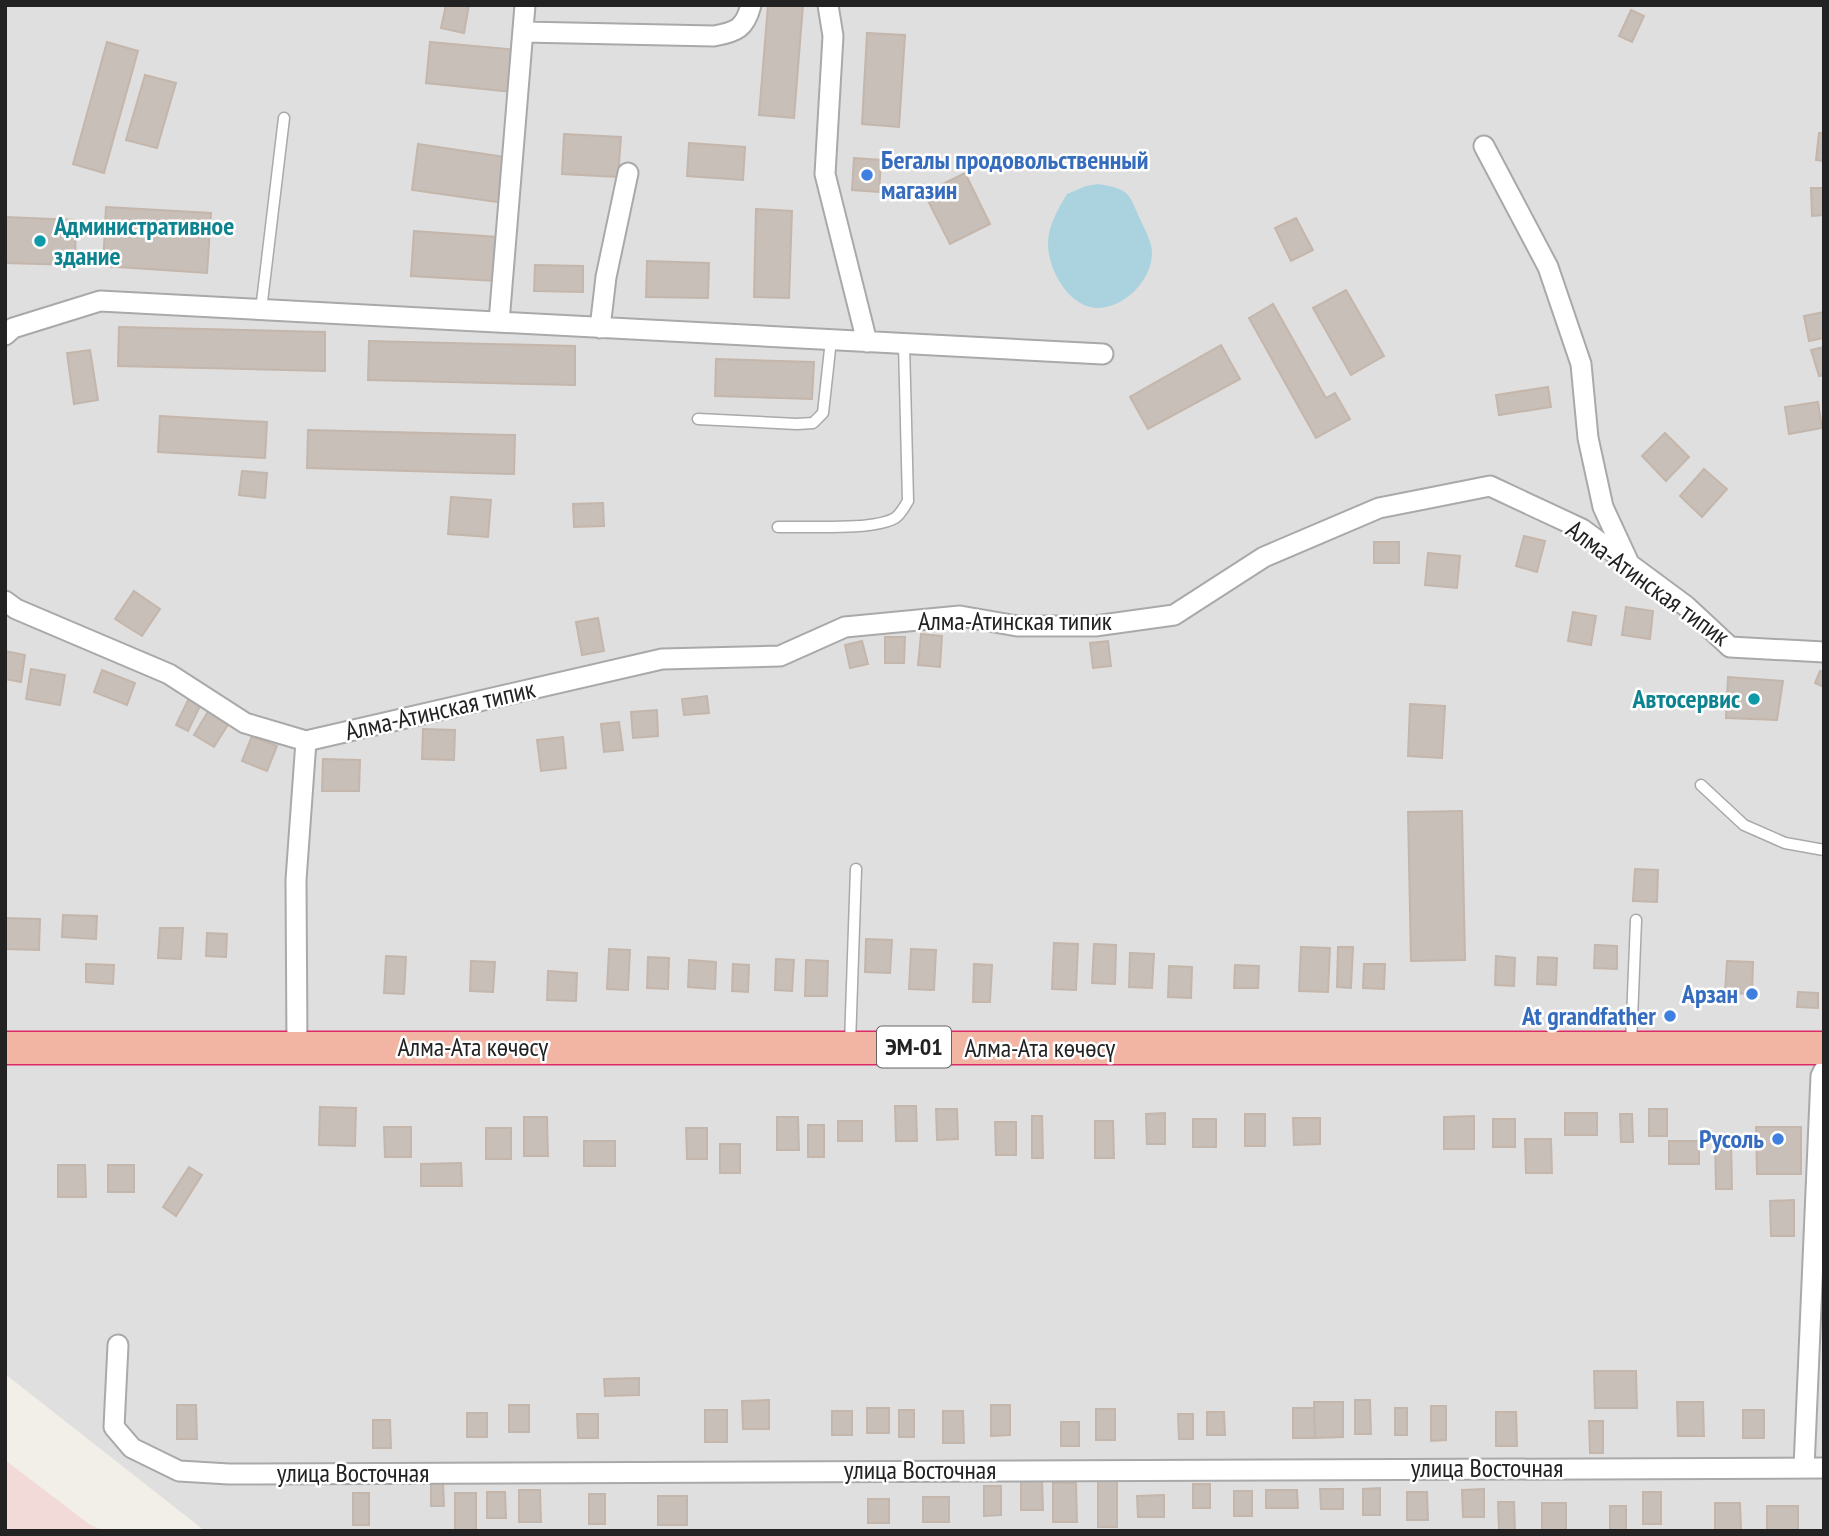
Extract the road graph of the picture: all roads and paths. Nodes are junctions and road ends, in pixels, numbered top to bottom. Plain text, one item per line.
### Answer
1 (525, 5) edge
2 (751, 5) edge
3 (828, 5) edge
4 (523, 32) junction
5 (284, 118) dead end
6 (1484, 146) dead end
7 (628, 173) dead end
8 (261, 310) junction
9 (499, 322) junction
10 (600, 328) junction
11 (5, 335) edge
12 (831, 340) junction
13 (867, 342) junction
14 (904, 344) junction
15 (1103, 355) dead end
16 (698, 419) dead end
17 (778, 527) dead end
18 (1629, 565) junction
19 (5, 601) edge
20 (1824, 652) edge
21 (306, 741) junction
22 (1701, 785) dead end
23 (1824, 850) edge
24 (856, 869) dead end
25 (1636, 920) dead end
26 (297, 1047) junction
27 (850, 1047) junction
28 (5, 1048) edge
29 (1630, 1048) junction
30 (1824, 1048) edge
31 (1824, 1070) edge
32 (118, 1345) dead end
33 (1814, 1468) edge

1 - 4 street
2 - 4 street
3 - 13 street
4 - 9 street
5 - 8 lane
6 - 18 street
7 - 10 street
8 - 9 street
8 - 11 street
9 - 10 street
10 - 12 street
12 - 13 street
12 - 16 lane
13 - 14 street
14 - 15 street
14 - 17 lane
18 - 20 street, Алма-Атинская типик
18 - 21 street, Алма-Атинская типик
19 - 21 street, Алма-Атинская типик
21 - 26 street
22 - 23 lane
24 - 27 lane
25 - 29 lane
26 - 27 highway, Алма-Ата көчөсү / ЭМ-01
26 - 28 highway, Алма-Ата көчөсү / ЭМ-01
27 - 29 highway, Алма-Ата көчөсү / ЭМ-01
29 - 30 highway, Алма-Ата көчөсү / ЭМ-01
31 - 33 street
32 - 33 street, улица Восточная

